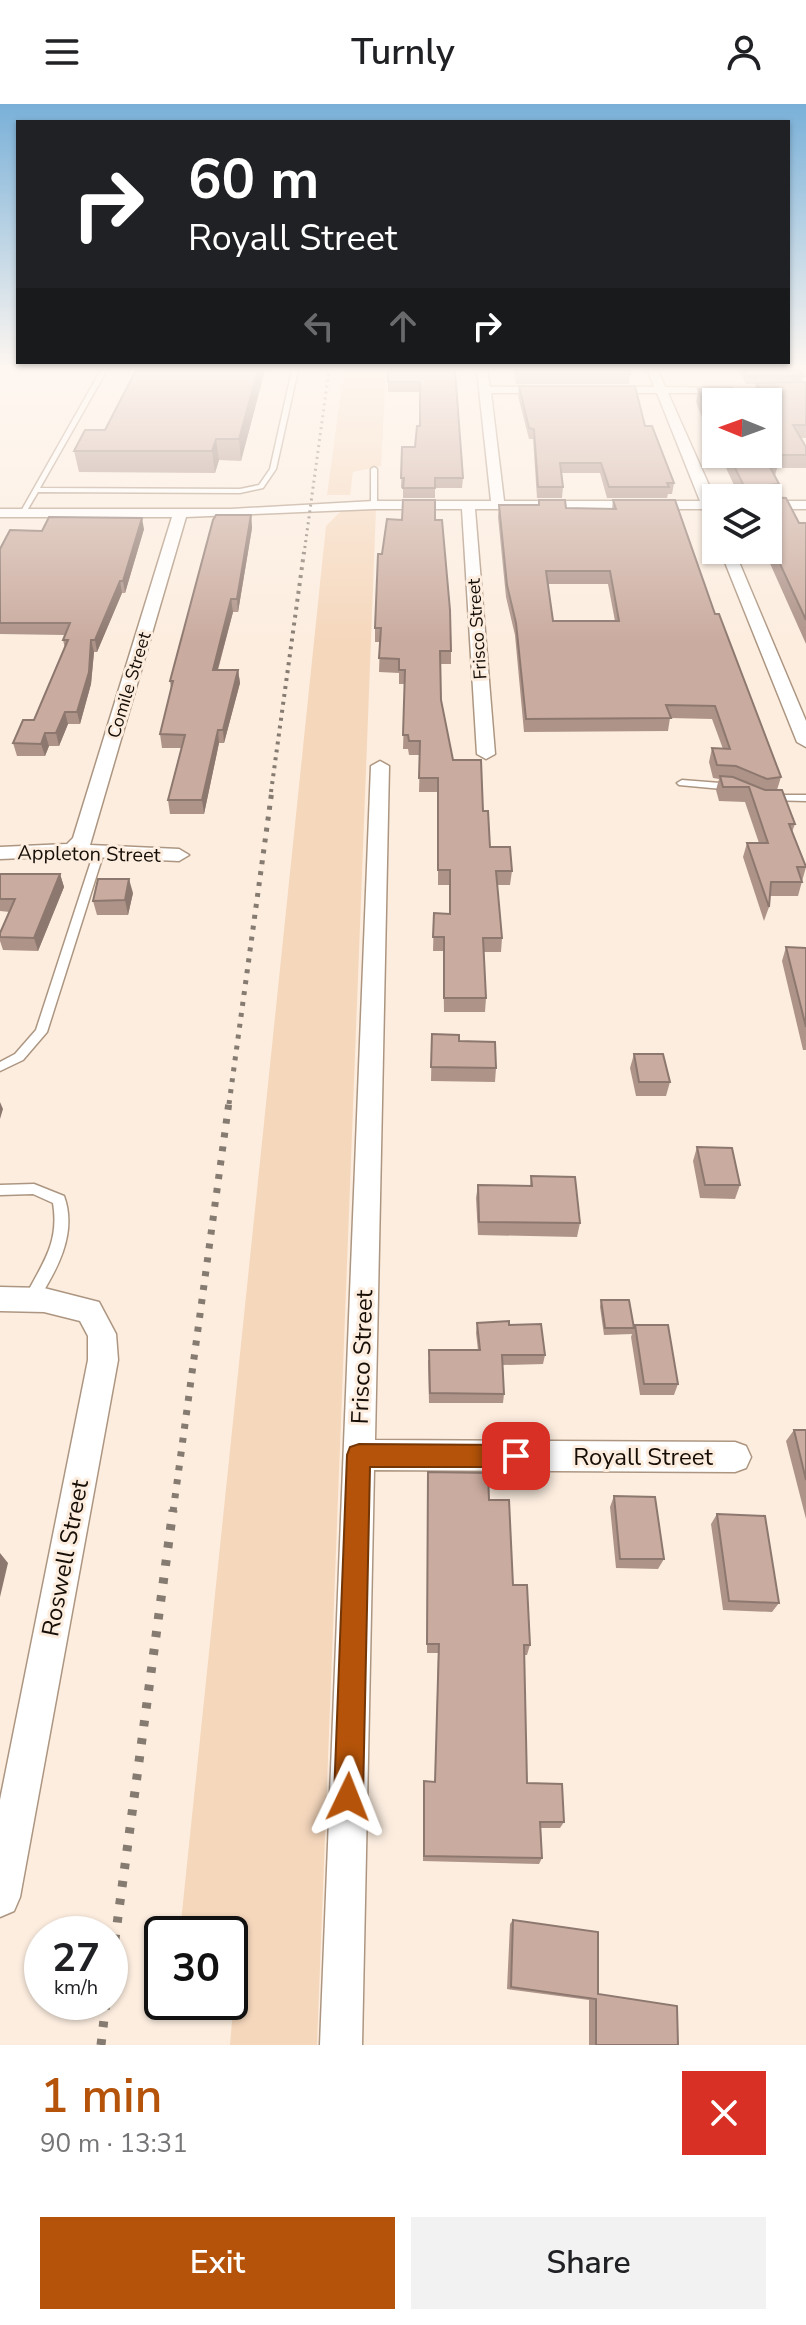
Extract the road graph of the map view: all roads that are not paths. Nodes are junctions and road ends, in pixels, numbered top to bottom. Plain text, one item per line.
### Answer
1 (53, 461) edge
2 (275, 461) edge
3 (493, 461) edge
4 (692, 461) edge
5 (374, 469) dead end
6 (703, 484) edge
7 (36, 490) junction
8 (468, 504) junction
9 (498, 504) junction
10 (374, 505) junction
11 (702, 505) edge
12 (782, 505) edge
13 (806, 505) edge
14 (0, 513) edge
15 (23, 513) junction
16 (180, 514) junction
17 (733, 564) edge
18 (806, 742) edge
19 (486, 754) dead end
20 (380, 766) dead end
21 (682, 783) dead end
22 (750, 795) edge
23 (762, 798) edge
24 (806, 798) edge
25 (71, 850) junction
26 (99, 852) junction
27 (0, 853) edge
28 (179, 855) dead end
29 (0, 1067) edge
30 (0, 1190) edge
31 (15, 1299) edge
32 (359, 1455) junction
33 (735, 1457) dead end
34 (0, 1897) edge
35 (341, 2045) edge

1 - 7 lane
2 - 7 lane
3 - 9 street
4 - 6 street
5 - 10 lane
7 - 15 lane
8 - 9 street
8 - 10 street
8 - 19 street, Frisco Street
9 - 11 street
10 - 16 street
12 - 13 street
14 - 15 street
15 - 16 street
16 - 25 street, Comile Street
17 - 18 street
20 - 32 street, Frisco Street
21 - 22 lane
23 - 24 lane
25 - 26 street, Appleton Street
25 - 27 street, Appleton Street
26 - 28 street, Appleton Street
26 - 29 lane
30 - 31 lane
31 - 34 street, Roswell Street
32 - 33 street, Royall Street
32 - 35 street, Frisco Street

